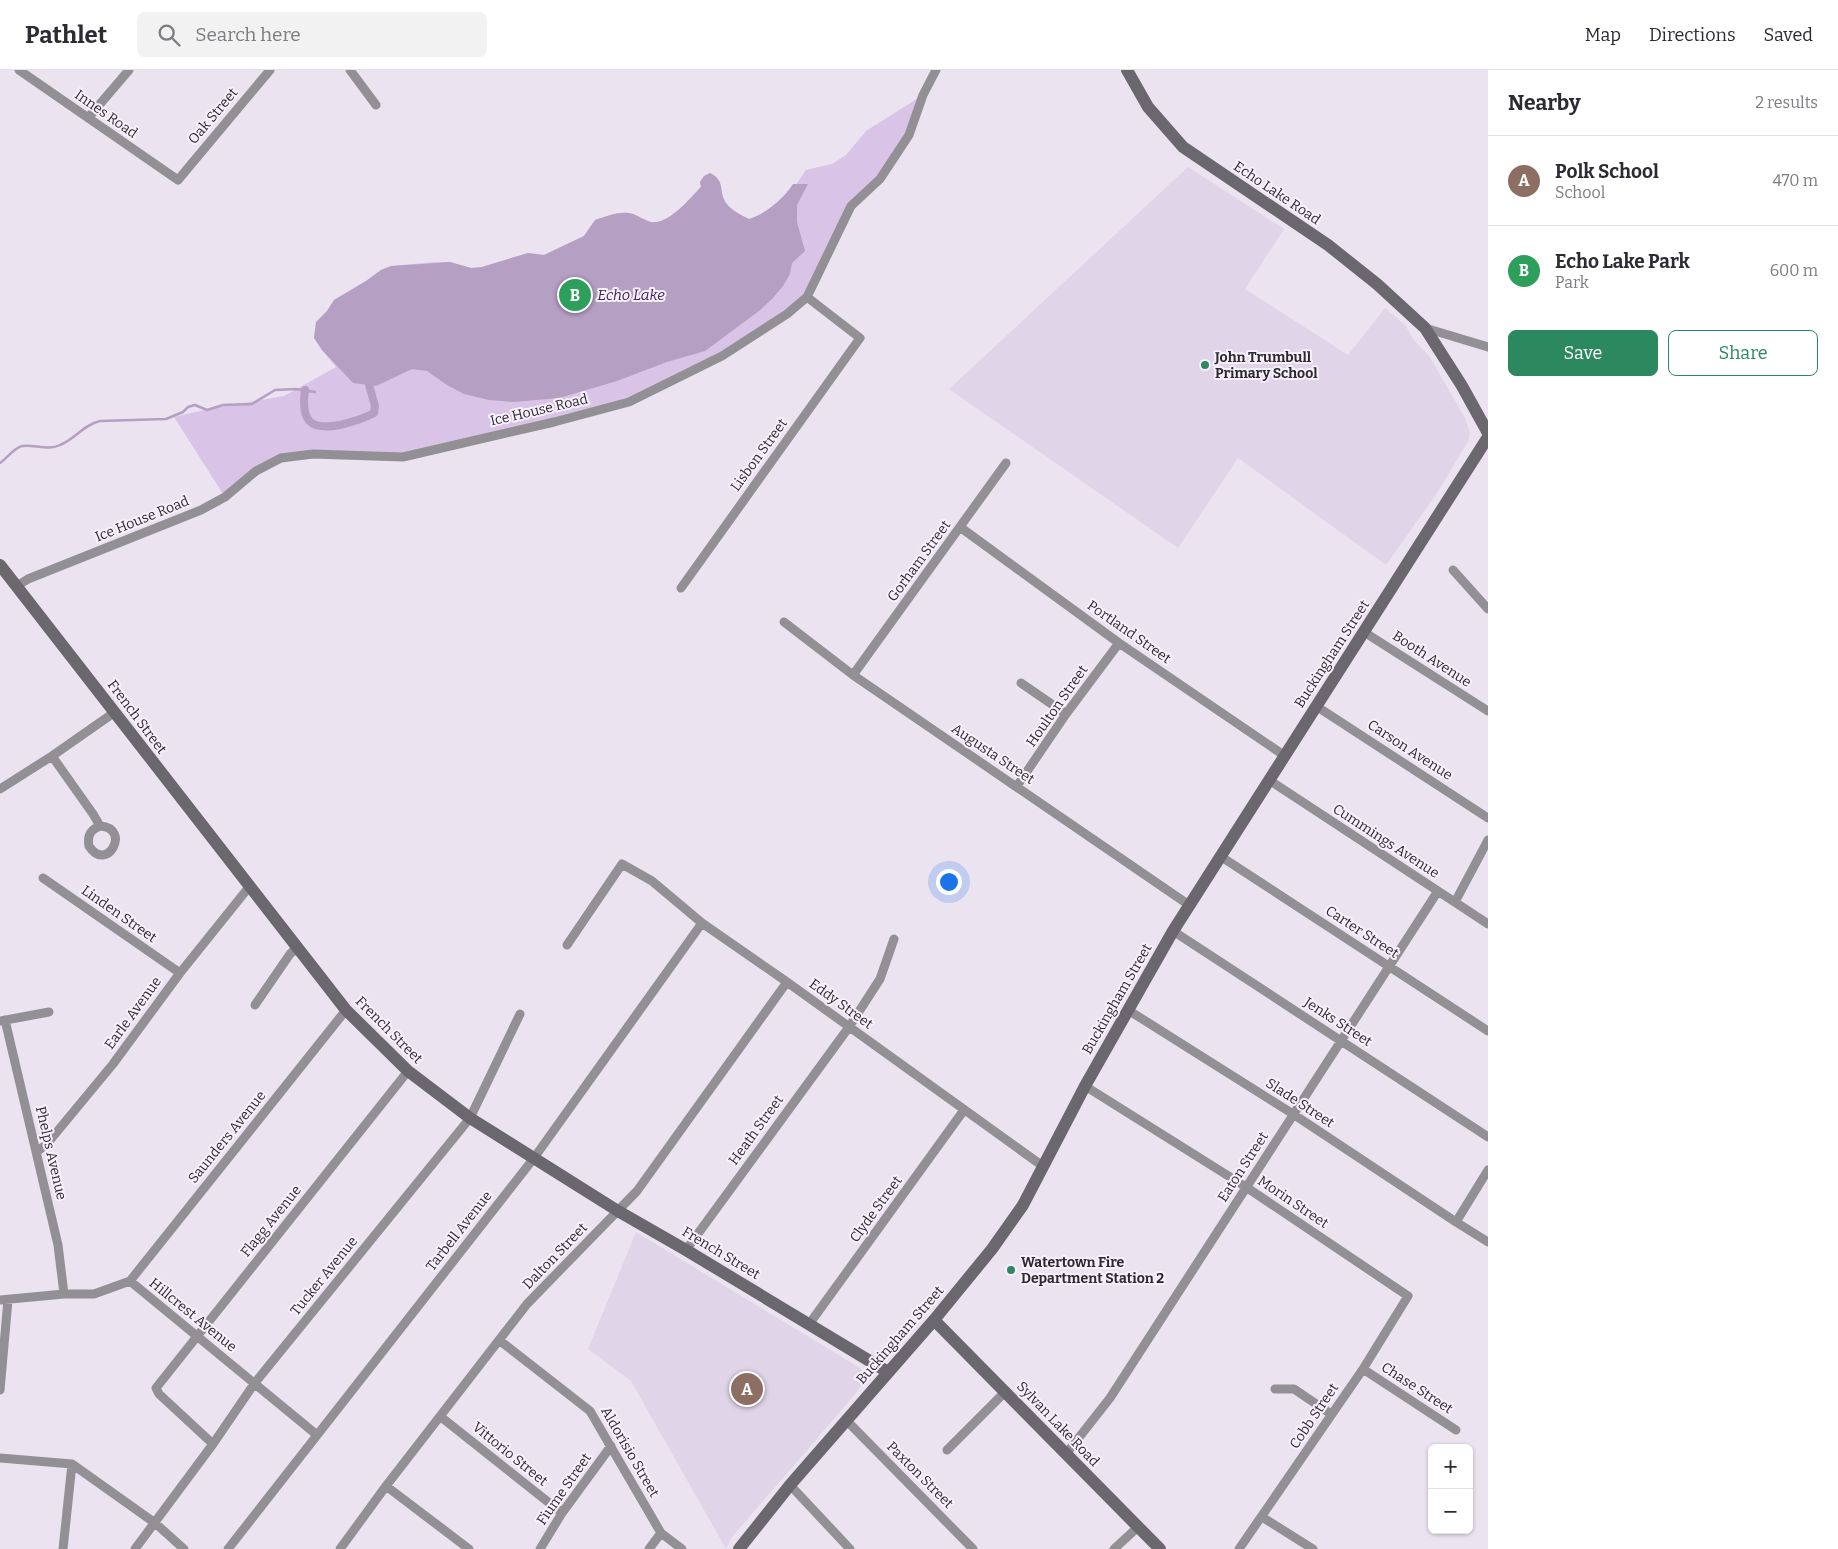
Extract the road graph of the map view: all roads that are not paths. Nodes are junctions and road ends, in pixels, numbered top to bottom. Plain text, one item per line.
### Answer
1 (18, 70) edge
2 (129, 70) edge
3 (270, 70) edge
4 (350, 70) edge
5 (936, 70) edge
6 (1127, 70) edge
7 (376, 105) dead end
8 (88, 118) junction
9 (178, 180) joint
10 (807, 297) junction
11 (1424, 328) junction
12 (1488, 347) edge
13 (1488, 435) edge
14 (1006, 462) dead end
15 (960, 527) junction
16 (0, 565) edge
17 (1453, 570) dead end
18 (17, 586) junction
19 (681, 588) dead end
20 (1488, 609) edge
21 (784, 622) dead end
22 (1364, 632) junction
23 (1119, 643) junction
24 (853, 675) junction
25 (1021, 683) dead end
26 (1316, 706) junction
27 (1487, 709) edge
28 (114, 712) junction
29 (1066, 714) junction
30 (52, 756) junction
31 (1285, 756) junction
32 (1269, 780) junction
33 (1018, 786) junction
34 (0, 790) edge
35 (1488, 818) edge
36 (100, 826) dead end
37 (1488, 840) edge
38 (1220, 856) junction
39 (43, 878) dead end
40 (249, 887) junction
41 (1438, 891) junction
42 (1455, 902) junction
43 (1189, 905) junction
44 (702, 923) junction
45 (1488, 924) edge
46 (1173, 931) junction
47 (894, 939) dead end
48 (568, 945) dead end
49 (298, 947) junction
50 (1390, 966) junction
51 (180, 973) junction
52 (787, 982) junction
53 (255, 1005) dead end
54 (346, 1010) junction
55 (1128, 1010) junction
56 (49, 1012) dead end
57 (520, 1014) dead end
58 (2, 1020) edge
59 (849, 1027) junction
60 (1488, 1031) edge
61 (1341, 1040) junction
62 (408, 1072) junction
63 (1085, 1086) junction
64 (964, 1110) junction
65 (1293, 1114) junction
66 (470, 1118) junction
67 (1488, 1137) edge
68 (36, 1152) junction
69 (534, 1158) junction
70 (1044, 1167) junction
71 (1488, 1170) edge
72 (1246, 1187) junction
73 (618, 1211) junction
74 (1456, 1222) junction
75 (1488, 1242) edge
76 (686, 1250) junction
77 (130, 1281) junction
78 (64, 1294) junction
79 (1408, 1296) joint
80 (4, 1300) edge
81 (934, 1320) junction
82 (810, 1323) junction
83 (197, 1335) junction
84 (499, 1340) junction
85 (1363, 1370) junction
86 (888, 1372) junction
87 (254, 1384) junction
88 (1275, 1389) dead end
89 (0, 1390) edge
90 (1006, 1391) junction
91 (1331, 1414) junction
92 (441, 1417) junction
93 (846, 1420) junction
94 (1456, 1430) dead end
95 (317, 1435) junction
96 (213, 1444) junction
97 (612, 1446) junction
98 (947, 1450) dead end
99 (1066, 1454) junction
100 (0, 1458) edge
101 (72, 1464) junction
102 (386, 1486) junction
103 (790, 1486) junction
104 (562, 1513) junction
105 (1262, 1517) junction
106 (155, 1523) junction
107 (1138, 1527) junction
108 (661, 1533) junction
109 (63, 1549) edge
110 (135, 1549) edge
111 (184, 1549) edge
112 (228, 1549) edge
113 (340, 1549) edge
114 (469, 1549) edge
115 (540, 1549) edge
116 (649, 1549) edge
117 (682, 1549) edge
118 (739, 1549) edge
119 (850, 1549) edge
120 (973, 1549) edge
121 (1114, 1549) edge
122 (1160, 1549) edge
123 (1239, 1549) edge
124 (1313, 1549) edge

1 - 8 street, Innes Road
2 - 8 street
3 - 9 street, Oak Street
4 - 7 street
5 - 10 street, Ice House Road
6 - 11 main road, Echo Lake Road
8 - 9 street, Innes Road
10 - 18 street, Ice House Road
10 - 19 street, Lisbon Street
11 - 12 street, Echo Lake Road
11 - 13 main road, Echo Lake Road
13 - 22 main road, Buckingham Street
14 - 15 street, Gorham Street
15 - 23 street, Portland Street
15 - 24 street, Gorham Street
16 - 18 main road, French Street
17 - 20 street
18 - 28 main road, French Street
21 - 24 street, Augusta Street
22 - 26 main road, Buckingham Street
22 - 27 street, Booth Avenue
23 - 29 street, Houlton Street
23 - 31 street, Portland Street
24 - 33 street, Augusta Street
25 - 29 street
26 - 31 main road, Buckingham Street
26 - 35 street, Carson Avenue
28 - 30 street
28 - 40 main road, French Street
29 - 33 street, Houlton Street
30 - 34 street
30 - 36 street
31 - 32 main road, Buckingham Street
32 - 38 main road, Buckingham Street
32 - 41 street, Cummings Avenue
33 - 43 street, Augusta Street
37 - 42 street
38 - 43 main road, Buckingham Street
38 - 50 street, Carter Street
39 - 51 street, Linden Street
40 - 49 main road, French Street
40 - 51 street, Earle Avenue
41 - 42 street, Cummings Avenue
41 - 50 street, Eaton Street
42 - 45 street, Cummings Avenue
43 - 46 main road, Buckingham Street
44 - 48 street, Eddy Street
44 - 52 street, Eddy Street
44 - 69 street, Tarbell Avenue
46 - 55 main road, Buckingham Street
46 - 61 street, Jenks Street
47 - 59 street, Heath Street
49 - 53 street
49 - 54 main road, French Street
50 - 60 street, Carter Street
50 - 61 street, Eaton Street
51 - 68 street, Earle Avenue
52 - 59 street, Eddy Street
52 - 73 street, Dalton Street
54 - 62 main road, French Street
54 - 77 street, Saunders Avenue
55 - 63 main road, Buckingham Street
55 - 65 street, Slade Street
56 - 58 street
57 - 66 street, Tucker Avenue
58 - 68 street, Phelps Avenue
59 - 64 street, Eddy Street
59 - 76 street, Heath Street
61 - 65 street, Eaton Street
61 - 67 street, Jenks Street
62 - 66 main road, French Street
62 - 83 street, Flagg Avenue
63 - 70 main road, Buckingham Street
63 - 72 street, Morin Street
64 - 70 street, Eddy Street
64 - 82 street, Clyde Street
65 - 72 street, Eaton Street
65 - 74 street, Slade Street
66 - 69 main road, French Street
66 - 87 street, Tucker Avenue
68 - 78 street, Phelps Avenue
69 - 73 main road, French Street
69 - 95 street, Tarbell Avenue
70 - 81 main road, Buckingham Street
71 - 74 street
72 - 79 street, Morin Street
72 - 99 street, Eaton Street
73 - 76 main road, French Street
73 - 84 street, Dalton Street
74 - 75 street, Slade Street
76 - 82 main road, French Street
77 - 78 street, Hillcrest Avenue
77 - 83 street, Hillcrest Avenue
78 - 80 street, Hillcrest Avenue
79 - 85 street, Cobb Street
80 - 89 street
81 - 86 main road, Buckingham Street
81 - 90 main road, Sylvan Lake Road
82 - 86 main road, French Street
83 - 87 street, Hillcrest Avenue
83 - 96 street, Flagg Avenue
84 - 92 street, Dalton Street
84 - 97 street, Aldorisio Street
85 - 91 street, Cobb Street
85 - 94 street, Chase Street
86 - 93 main road, Buckingham Street
87 - 95 street, Hillcrest Avenue
87 - 96 street, Tucker Avenue
88 - 91 street
90 - 98 street
90 - 99 main road, Sylvan Lake Road
91 - 105 street, Cobb Street
92 - 102 street, Dalton Street
92 - 104 street, Vittorio Street
93 - 103 main road, Buckingham Street
93 - 120 street, Paxton Street
95 - 112 street, Tarbell Avenue
96 - 106 street, Tucker Avenue
97 - 104 street, Fiume Street
97 - 108 street, Aldorisio Street
99 - 107 main road, Sylvan Lake Road
100 - 101 street
101 - 106 street
101 - 109 street
102 - 113 street, Dalton Street
102 - 114 street
103 - 118 main road, Buckingham Street
103 - 119 street
104 - 115 street, Fiume Street
105 - 123 street, Cobb Street
105 - 124 street
106 - 110 street, Tucker Avenue
106 - 111 street
107 - 121 street
107 - 122 main road, Sylvan Lake Road
108 - 116 street
108 - 117 street, Aldorisio Street

